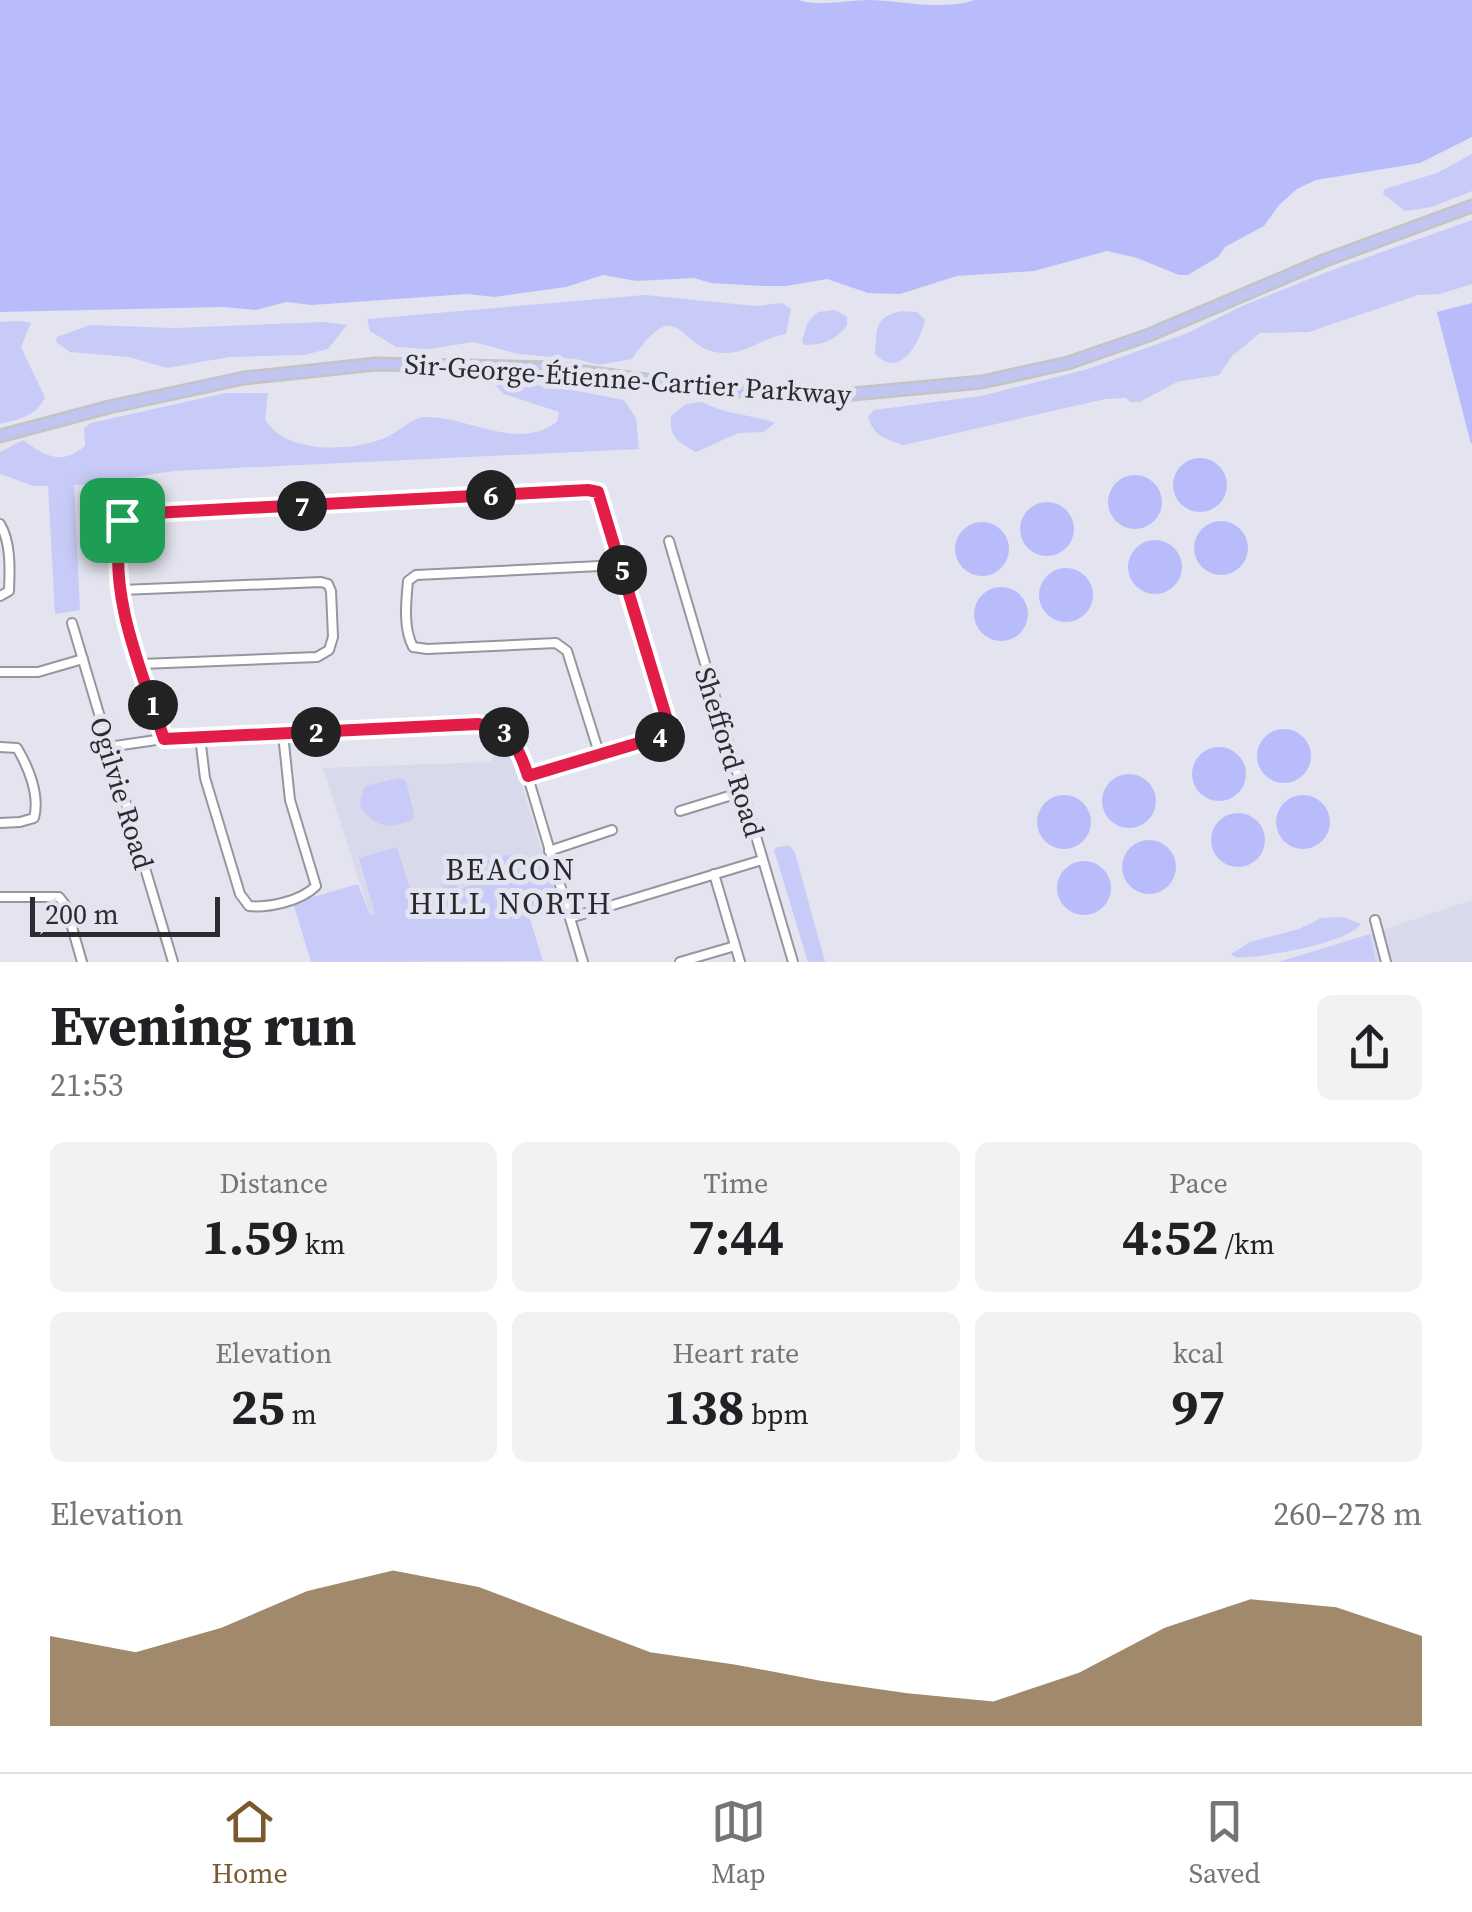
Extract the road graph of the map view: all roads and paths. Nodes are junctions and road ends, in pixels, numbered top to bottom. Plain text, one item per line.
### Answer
1 (1472, 206) edge
2 (0, 436) edge
3 (0, 524) edge
4 (669, 541) dead end
5 (620, 564) junction
6 (122, 590) junction
7 (0, 596) edge
8 (72, 623) dead end
9 (83, 658) junction
10 (141, 664) junction
11 (0, 672) edge
12 (282, 734) junction
13 (200, 738) junction
14 (164, 739) junction
15 (0, 747) edge
16 (108, 747) junction
17 (600, 756) junction
18 (528, 776) junction
19 (742, 792) junction
20 (680, 811) dead end
21 (0, 823) edge
22 (612, 830) dead end
23 (549, 850) junction
24 (762, 860) junction
25 (714, 874) junction
26 (0, 897) edge
27 (570, 918) junction
28 (1375, 920) dead end
29 (735, 946) junction
30 (82, 962) edge
31 (173, 962) edge
32 (584, 962) edge
33 (680, 962) edge
34 (740, 962) edge
35 (793, 962) edge
36 (1386, 962) edge

1 - 2 main road, Sir-George-Étienne-Cartier Parkway
3 - 7 street
4 - 19 street, Shefford Road
5 - 6 street
5 - 17 street
5 - 17 street
6 - 10 street
6 - 10 street
8 - 9 street, Ogilvie Road
9 - 11 street
9 - 16 street, Ogilvie Road
10 - 14 street
12 - 13 street
12 - 13 street
12 - 18 street
13 - 14 street
14 - 16 street
15 - 21 street
16 - 31 street, Ogilvie Road
17 - 18 street
18 - 23 street
19 - 20 street
19 - 24 street, Shefford Road
22 - 23 street
23 - 27 street
24 - 25 street
24 - 35 street, Shefford Road
25 - 27 street
25 - 29 street
26 - 30 street
27 - 32 street
28 - 36 street
29 - 33 street
29 - 34 street

